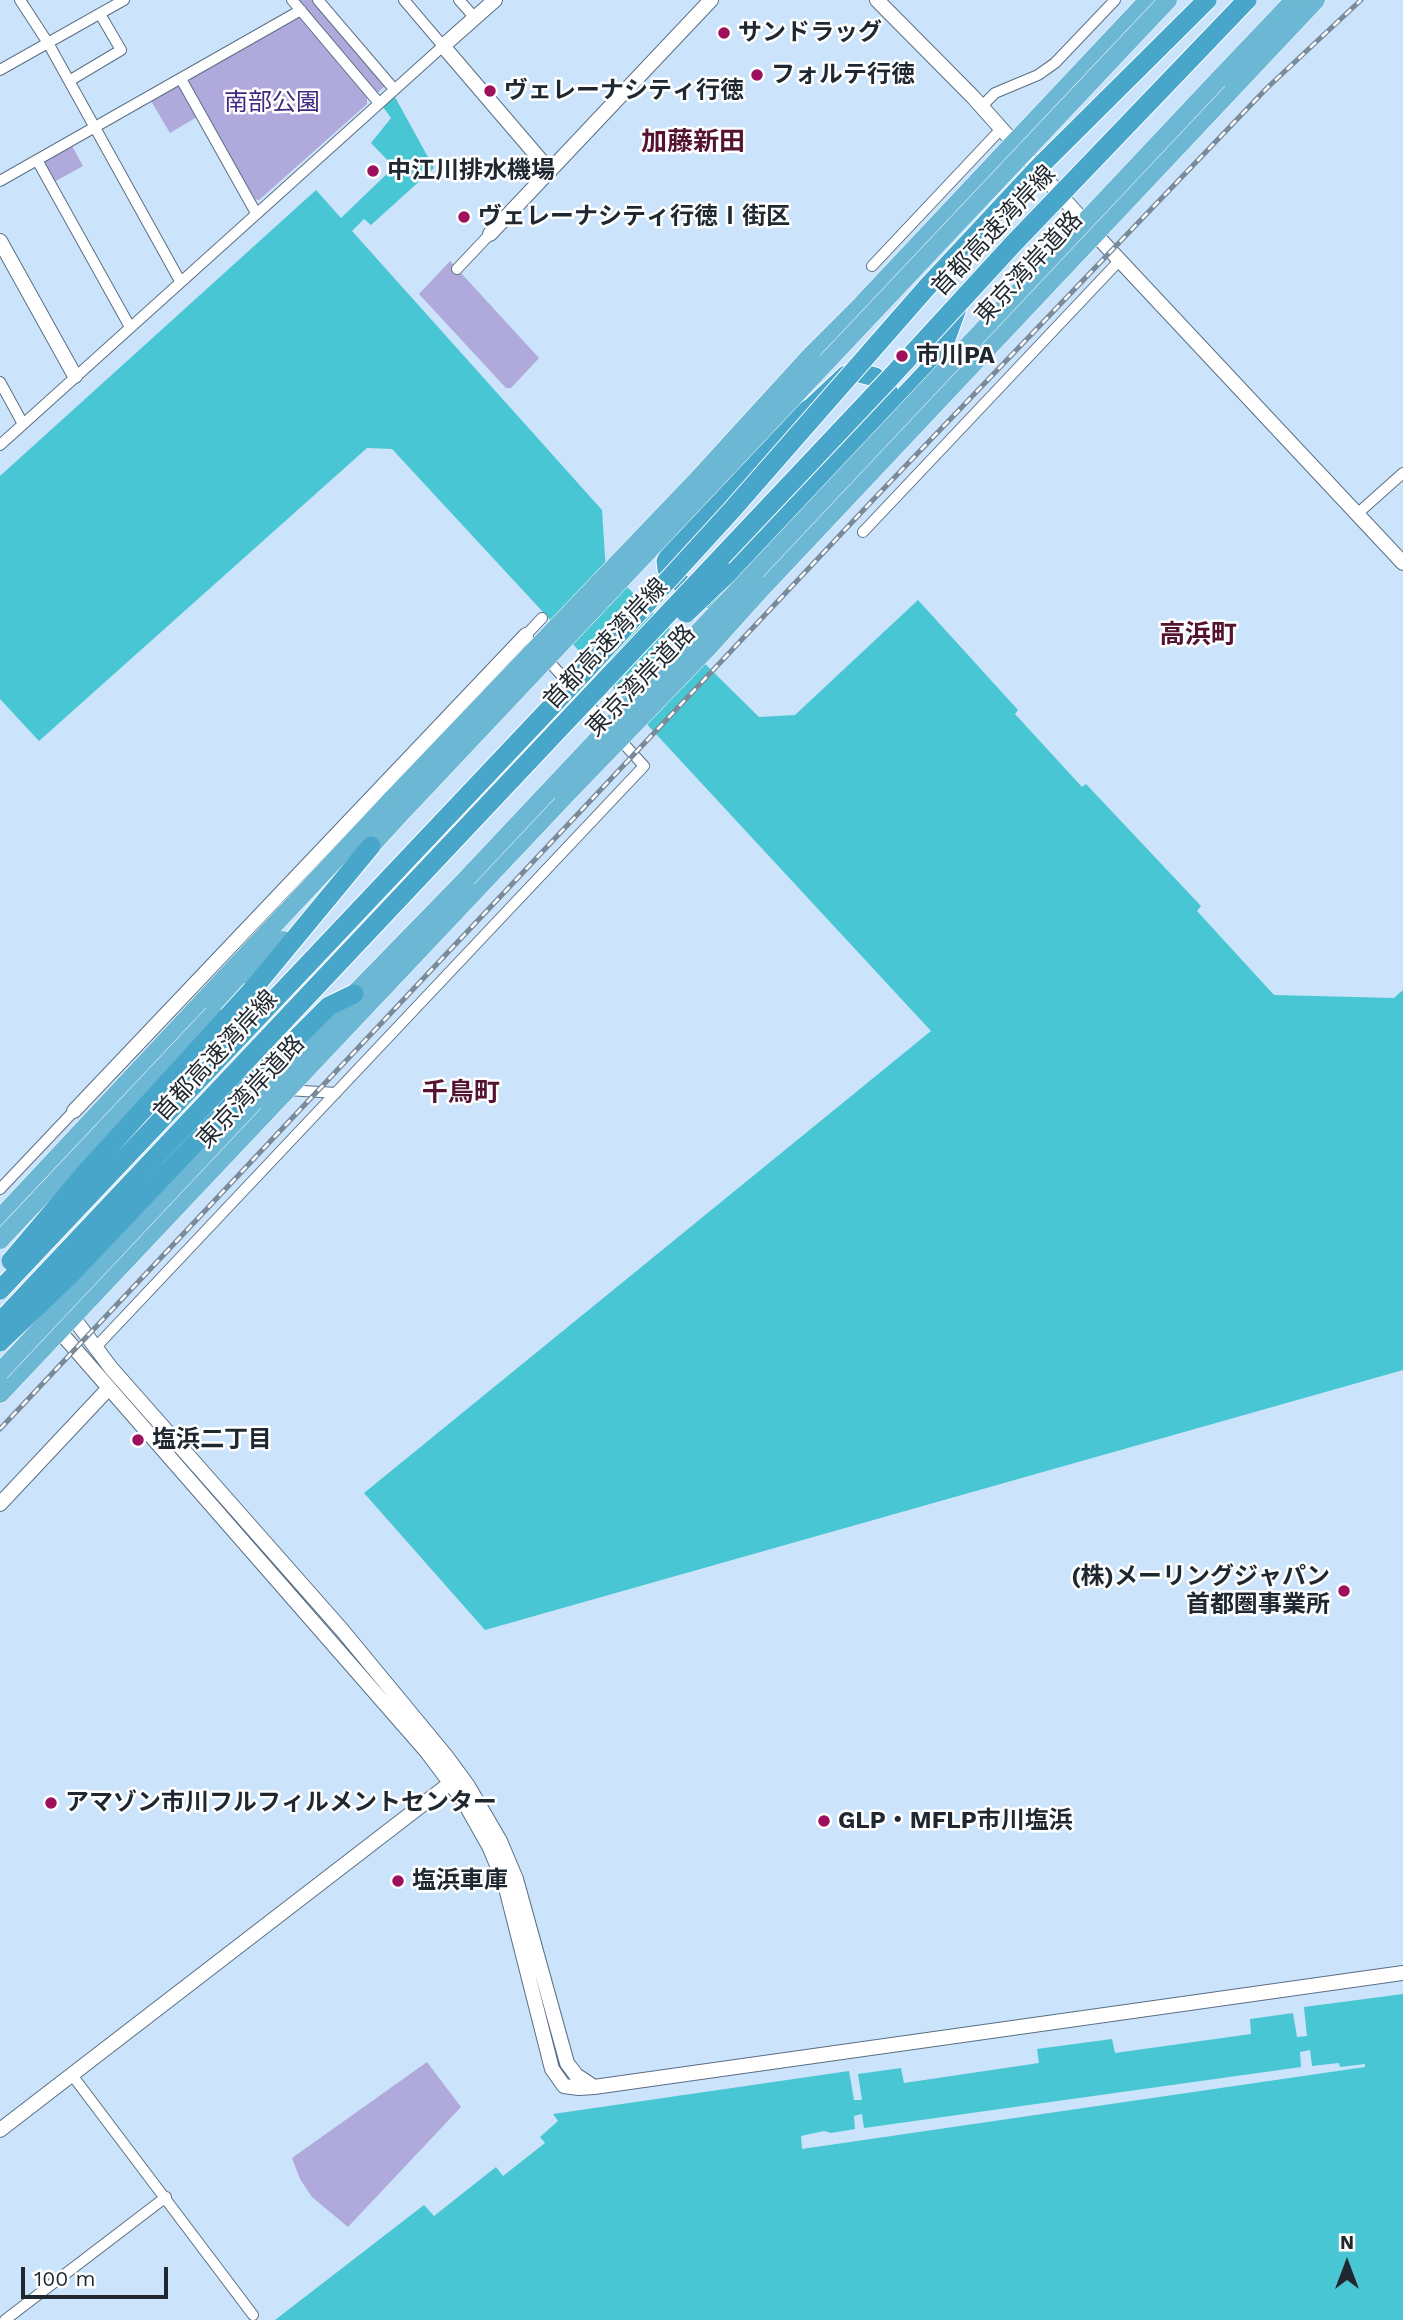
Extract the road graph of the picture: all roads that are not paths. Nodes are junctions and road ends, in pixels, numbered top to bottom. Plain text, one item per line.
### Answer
1 (20, 0) edge
2 (124, 0) edge
3 (292, 0) edge
4 (318, 0) edge
5 (404, 0) edge
6 (459, 0) edge
7 (495, 0) edge
8 (711, 0) edge
9 (877, 0) edge
10 (1115, 0) edge
11 (1148, 0) edge
12 (1168, 0) edge
13 (1207, 0) edge
14 (1247, 0) edge
15 (1294, 0) edge
16 (1316, 0) edge
17 (301, 10) junction
18 (100, 14) junction
19 (475, 18) junction
20 (48, 43) junction
21 (443, 46) junction
22 (0, 70) edge
23 (181, 79) junction
24 (69, 81) junction
25 (394, 89) junction
26 (379, 103) junction
27 (982, 106) junction
28 (95, 128) junction
29 (1001, 129) junction
30 (1013, 144) junction
31 (37, 160) junction
32 (550, 171) junction
33 (0, 181) edge
34 (256, 213) junction
35 (490, 234) joint
36 (1095, 234) junction
37 (0, 241) edge
38 (1119, 261) junction
39 (872, 266) dead end
40 (457, 269) dead end
41 (180, 281) junction
42 (959, 303) junction
43 (130, 327) junction
44 (75, 376) junction
45 (0, 382) edge
46 (23, 424) junction
47 (0, 445) edge
48 (1403, 473) edge
49 (695, 482) junction
50 (1357, 514) junction
51 (863, 532) dead end
52 (1403, 564) edge
53 (764, 586) junction
54 (542, 618) dead end
55 (526, 635) junction
56 (547, 661) junction
57 (587, 698) junction
58 (573, 763) junction
59 (399, 804) junction
60 (371, 846) junction
61 (472, 883) junction
62 (354, 994) joint
63 (287, 1090) junction
64 (253, 1093) junction
65 (336, 1093) junction
66 (74, 1111) joint
67 (0, 1189) edge
68 (0, 1218) edge
69 (0, 1240) edge
70 (0, 1261) edge
71 (0, 1276) edge
72 (0, 1290) edge
73 (73, 1317) junction
74 (0, 1322) edge
75 (59, 1332) junction
76 (0, 1342) edge
77 (96, 1347) junction
78 (0, 1372) edge
79 (108, 1390) junction
80 (0, 1394) edge
81 (174, 1440) junction
82 (162, 1450) junction
83 (0, 1504) edge
84 (239, 1514) junction
85 (228, 1525) junction
86 (342, 1630) junction
87 (330, 1641) junction
88 (382, 1690) junction
89 (456, 1779) junction
90 (1403, 1973) edge
91 (560, 2036) junction
92 (545, 2039) junction
93 (72, 2075) junction
94 (594, 2087) junction
95 (0, 2130) edge
96 (166, 2197) junction
97 (253, 2315) dead end
98 (5, 2320) edge

1 - 20 street
2 - 18 street
3 - 17 street
4 - 25 street
5 - 21 street
6 - 19 street
7 - 19 street
8 - 32 street
9 - 27 street
10 - 27 street
11 - 30 highway
12 - 56 highway, bridge
13 - 72 highway, 首都高速湾岸線, bridge
14 - 42 highway, 首都高速湾岸線, bridge
15 - 58 highway, 東京湾岸道路, bridge
16 - 36 highway, 東京湾岸道路
17 - 23 street
17 - 26 street
18 - 20 street
18 - 24 street
19 - 21 street
20 - 22 street
20 - 24 street
21 - 25 street
21 - 32 street
23 - 28 street
23 - 34 street
24 - 28 street
25 - 26 street
26 - 34 street
27 - 29 street
28 - 31 street
28 - 41 street
29 - 30 street
29 - 39 street
30 - 36 street
30 - 49 highway, bridge
31 - 33 street
31 - 43 street
32 - 35 street
34 - 41 street
35 - 40 street
36 - 38 street
36 - 53 highway, 東京湾岸道路
37 - 44 street
38 - 50 street
38 - 51 street
41 - 43 street
42 - 57 highway, 首都高速湾岸線, bridge
42 - 57 highway, bridge
43 - 44 street
44 - 46 street
45 - 46 street
46 - 47 street
48 - 50 street
49 - 56 highway, bridge
49 - 59 highway, bridge
50 - 52 street
53 - 58 highway, bridge
53 - 61 highway, 東京湾岸道路, bridge
54 - 55 street
55 - 65 street
55 - 66 street
56 - 59 highway, bridge
57 - 74 highway, 首都高速湾岸線, bridge
58 - 61 highway, 東京湾岸道路, bridge
59 - 60 highway
59 - 68 highway
60 - 69 highway, bridge
60 - 71 highway, bridge
61 - 62 highway, 東京湾岸道路
61 - 63 highway, 東京湾岸道路
62 - 64 highway
63 - 65 street
63 - 73 highway, 東京湾岸道路
64 - 76 highway, bridge
64 - 78 highway, 東京湾岸道路, bridge
65 - 77 street
66 - 67 street
69 - 73 street
70 - 75 street
73 - 75 highway, 東京湾岸道路
73 - 77 street
75 - 79 street
75 - 80 highway, 東京湾岸道路
77 - 81 street
79 - 82 street
79 - 83 street
81 - 82 street
81 - 84 street
82 - 85 street
84 - 85 street
84 - 86 street
85 - 87 street
86 - 87 street
86 - 88 street
87 - 88 street
88 - 89 street
89 - 91 street
89 - 92 street
89 - 93 street
90 - 94 street
91 - 92 street
91 - 94 street
92 - 94 street
93 - 95 street
93 - 96 street
96 - 97 street
96 - 98 street

